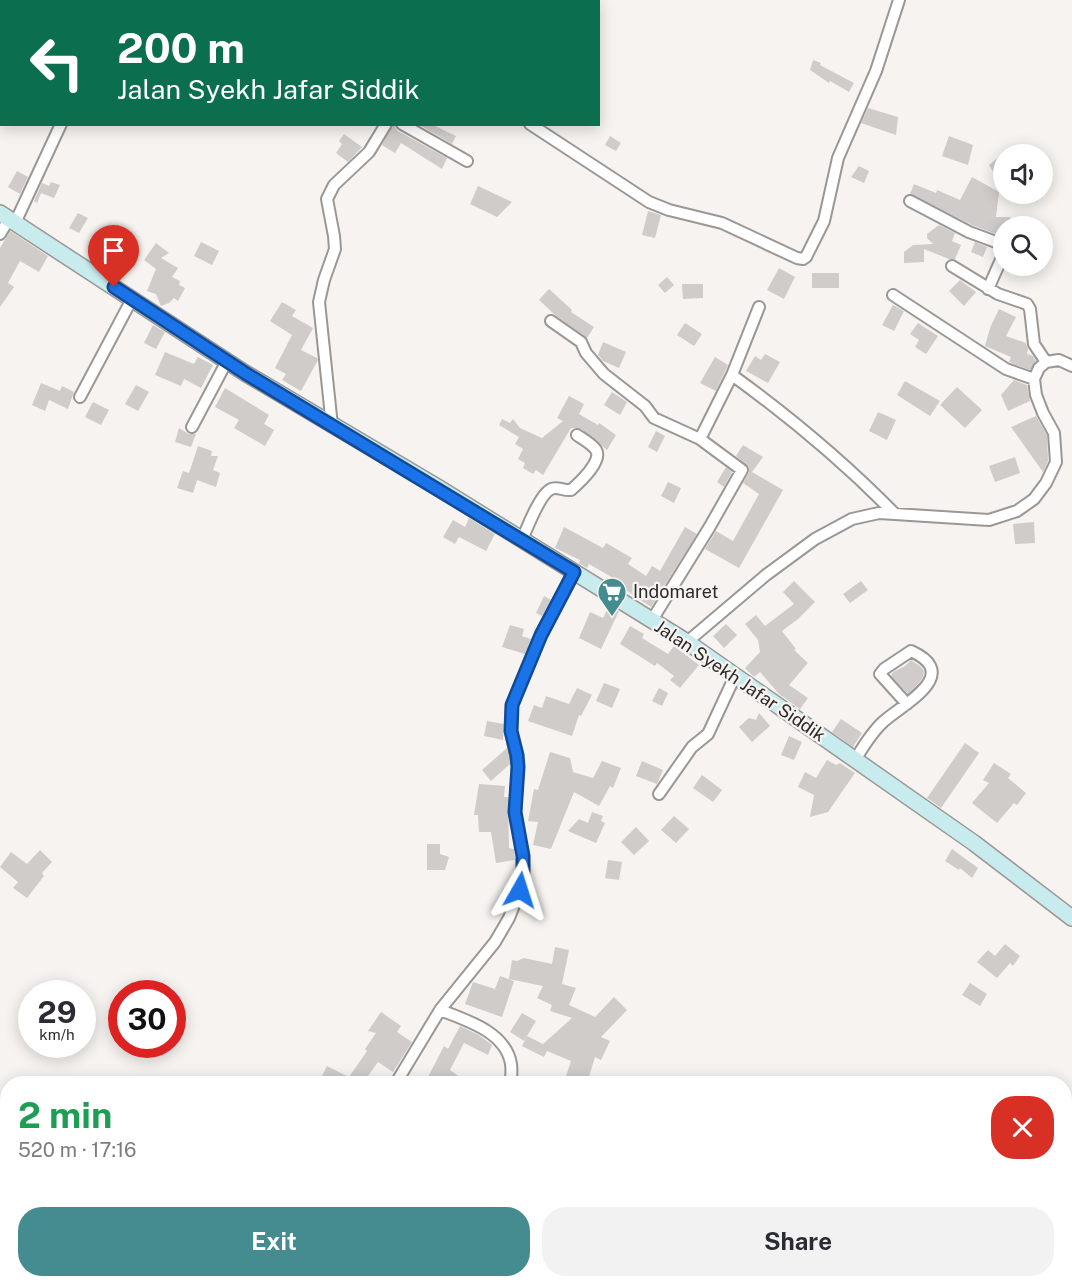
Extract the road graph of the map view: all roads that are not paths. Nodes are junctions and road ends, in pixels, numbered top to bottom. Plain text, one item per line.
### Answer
1 (898, 0) edge
2 (60, 126) edge
3 (385, 126) edge
4 (406, 126) edge
5 (533, 126) edge
6 (467, 161) dead end
7 (910, 201) dead end
8 (8, 218) edge
9 (0, 234) edge
10 (993, 241) edge
11 (952, 266) dead end
12 (994, 276) edge
13 (988, 289) junction
14 (893, 295) dead end
15 (132, 299) junction
16 (759, 307) dead end
17 (551, 321) dead end
18 (228, 361) junction
19 (1046, 362) junction
20 (1072, 366) edge
21 (732, 375) junction
22 (1034, 379) junction
23 (80, 397) dead end
24 (332, 426) junction
25 (192, 427) dead end
26 (577, 435) dead end
27 (700, 439) junction
28 (895, 514) junction
29 (522, 540) junction
30 (574, 572) junction
31 (652, 620) junction
32 (687, 642) junction
33 (735, 676) junction
34 (907, 704) junction
35 (855, 760) junction
36 (659, 794) dead end
37 (1072, 918) edge
38 (440, 1010) junction
39 (400, 1076) edge
40 (510, 1076) edge

1 - 5 street
2 - 8 street
3 - 24 street
4 - 6 street
7 - 10 street
8 - 9 street
8 - 15 main road, Jalan Syekh Jafar Siddik
11 - 13 street
12 - 13 street
13 - 19 street
14 - 22 street
15 - 18 main road, Jalan Syekh Jafar Siddik
15 - 23 street
16 - 21 street
17 - 27 street
18 - 24 main road, Jalan Syekh Jafar Siddik
18 - 25 street
19 - 20 street
19 - 22 street
21 - 27 street
21 - 28 street
22 - 28 street
24 - 29 main road, Jalan Syekh Jafar Siddik
26 - 29 street
27 - 31 street
28 - 32 street
29 - 30 main road, Jalan Syekh Jafar Siddik
30 - 31 main road, Jalan Syekh Jafar Siddik
30 - 38 street
31 - 32 main road, Jalan Syekh Jafar Siddik
32 - 33 main road, Jalan Syekh Jafar Siddik
33 - 35 main road, Jalan Syekh Jafar Siddik
33 - 36 street
34 - 34 street
34 - 35 street
35 - 37 main road, Jalan Syekh Jafar Siddik
38 - 39 street
38 - 40 street

